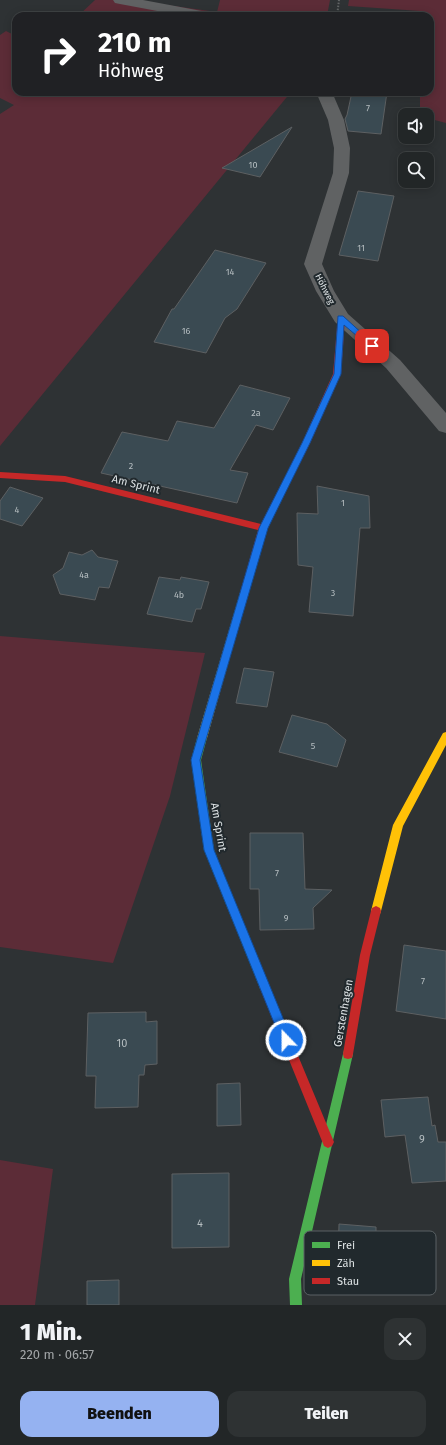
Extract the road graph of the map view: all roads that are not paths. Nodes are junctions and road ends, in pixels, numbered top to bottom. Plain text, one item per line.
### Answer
1 (120, 0) edge
2 (185, 12) edge
3 (326, 96) edge
4 (341, 318) junction
5 (446, 426) edge
6 (0, 475) edge
7 (264, 528) junction
8 (446, 736) edge
9 (328, 1142) junction
10 (307, 1231) edge
11 (304, 1242) edge
12 (296, 1305) edge

1 - 2 street
3 - 4 street, Höhweg
4 - 5 street, Höhweg
4 - 7 street, Am Sprint
6 - 7 street, Am Sprint
7 - 9 street, Am Sprint
8 - 9 street, Gerstenhagen
9 - 10 street, Gerstenhagen
11 - 12 street, Gerstenhagen

